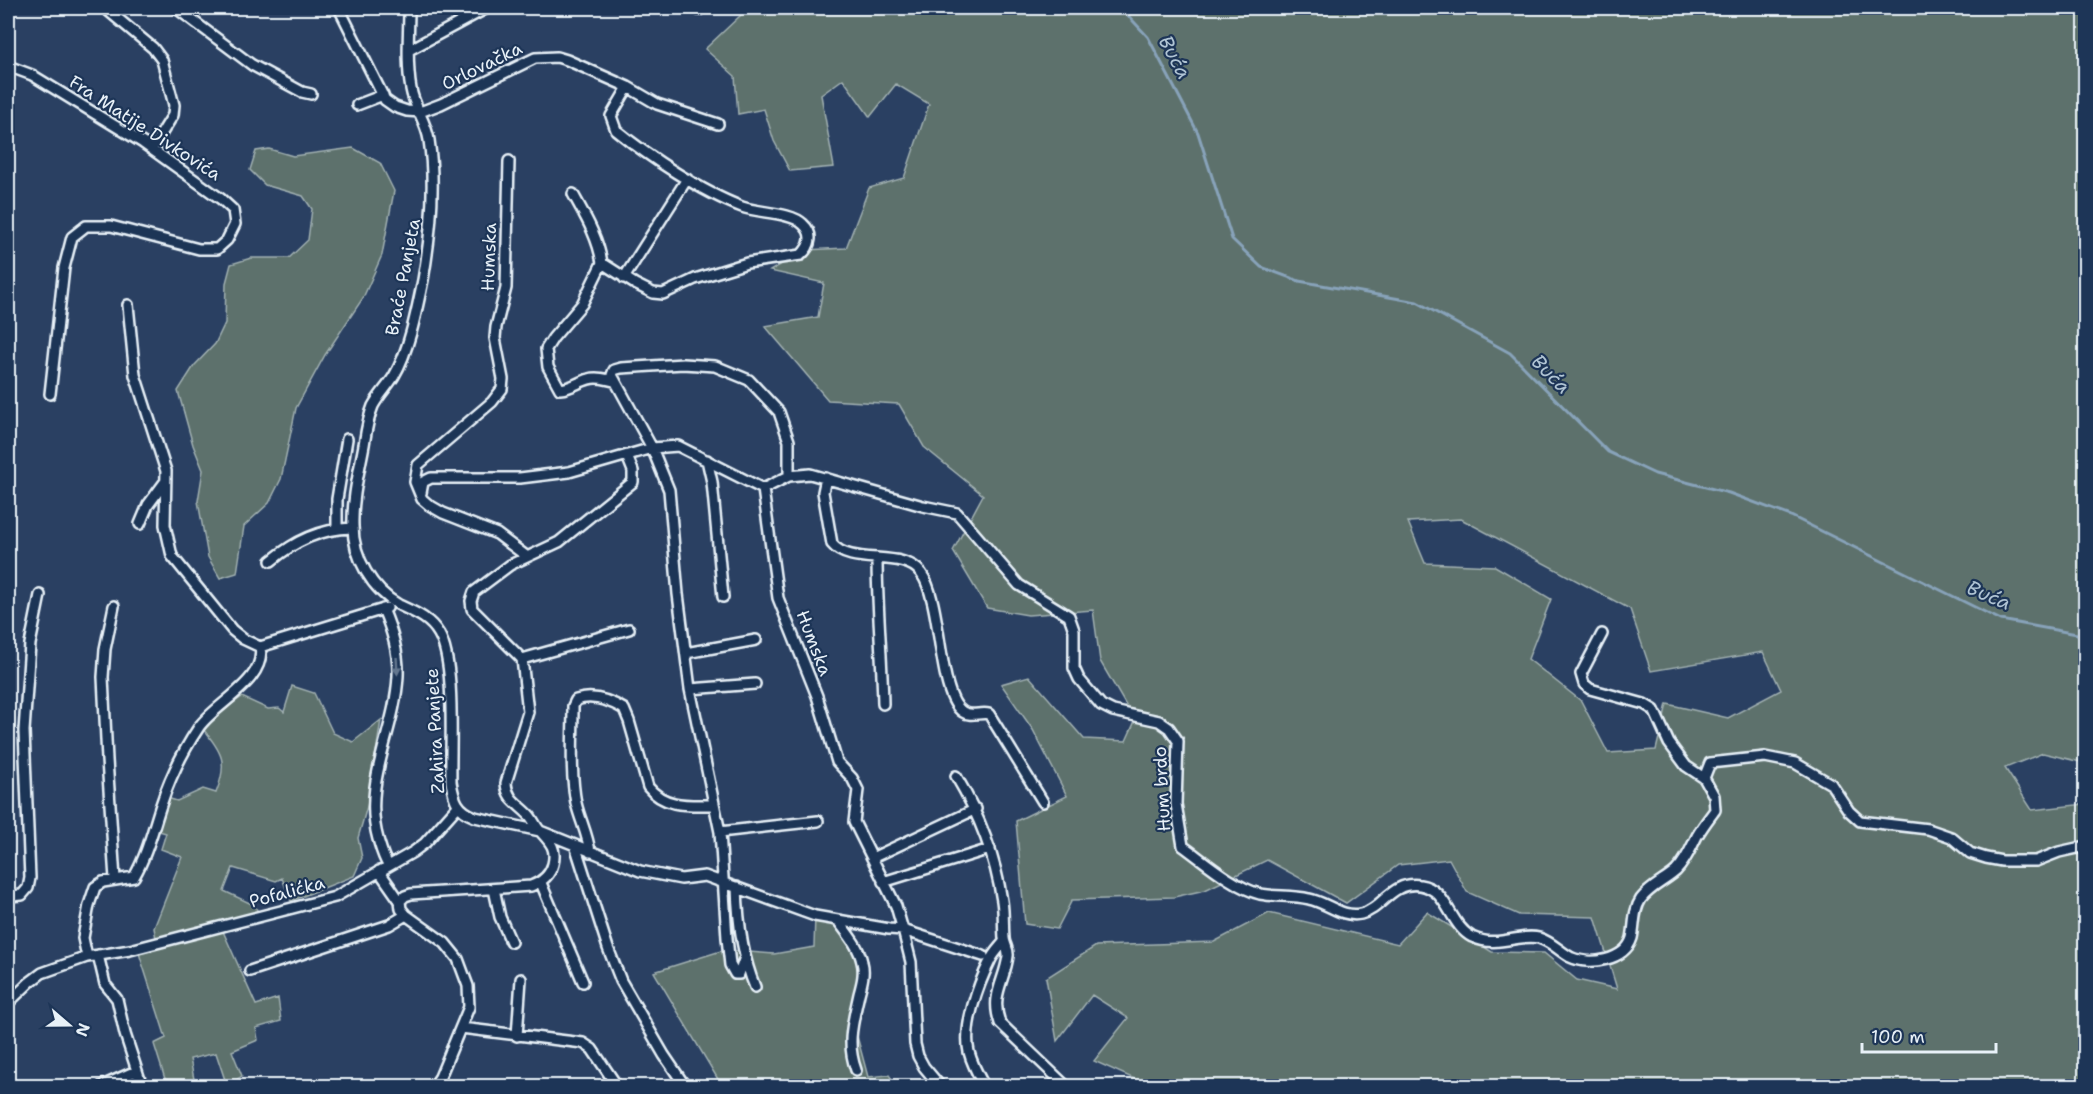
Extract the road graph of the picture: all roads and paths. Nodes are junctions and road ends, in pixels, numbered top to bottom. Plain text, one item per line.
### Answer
1 (105, 8) edge
2 (176, 8) edge
3 (339, 8) edge
4 (409, 8) edge
5 (488, 8) edge
6 (409, 50) junction
7 (8, 66) edge
8 (628, 87) junction
9 (311, 94) dead end
10 (383, 95) junction
11 (357, 105) dead end
12 (420, 112) junction
13 (718, 124) dead end
14 (152, 148) junction
15 (509, 161) dead end
16 (687, 179) junction
17 (573, 194) dead end
18 (602, 263) junction
19 (624, 278) junction
20 (128, 305) dead end
21 (615, 381) junction
22 (50, 394) dead end
23 (347, 439) dead end
24 (652, 448) junction
25 (627, 456) junction
26 (707, 460) junction
27 (789, 476) junction
28 (826, 478) junction
29 (166, 480) junction
30 (763, 489) junction
31 (421, 492) junction
32 (140, 524) dead end
33 (337, 528) junction
34 (352, 528) junction
35 (526, 556) junction
36 (877, 558) junction
37 (271, 561) dead end
38 (40, 595) dead end
39 (723, 597) dead end
40 (398, 604) junction
41 (114, 606) dead end
42 (383, 609) junction
43 (629, 629) dead end
44 (1602, 634) dead end
45 (756, 640) dead end
46 (260, 647) junction
47 (686, 653) junction
48 (522, 659) junction
49 (755, 684) dead end
50 (690, 689) junction
51 (883, 704) dead end
52 (956, 776) dead end
53 (1704, 778) junction
54 (1043, 802) dead end
55 (714, 805) junction
56 (458, 807) junction
57 (976, 809) junction
58 (818, 821) dead end
59 (540, 831) junction
60 (720, 832) junction
61 (575, 845) junction
62 (2085, 846) edge
63 (990, 849) junction
64 (590, 852) junction
65 (872, 858) junction
66 (388, 865) junction
67 (379, 871) junction
68 (115, 879) junction
69 (541, 882) junction
70 (724, 882) junction
71 (883, 882) junction
72 (737, 887) junction
73 (494, 888) junction
74 (8, 896) edge
75 (400, 901) junction
76 (406, 915) junction
77 (840, 922) junction
78 (903, 930) junction
79 (511, 942) dead end
80 (1004, 942) junction
81 (98, 955) junction
82 (983, 956) dead end
83 (87, 957) junction
84 (745, 957) junction
85 (250, 971) dead end
86 (521, 979) dead end
87 (583, 982) dead end
88 (755, 987) dead end
89 (8, 1003) edge
90 (461, 1028) junction
91 (517, 1036) junction
92 (856, 1070) dead end
93 (136, 1071) junction
94 (102, 1086) edge
95 (142, 1086) edge
96 (434, 1086) edge
97 (617, 1086) edge
98 (685, 1086) edge
99 (940, 1086) edge
100 (984, 1086) edge
101 (1066, 1086) edge

1 - 14 street
2 - 9 street
3 - 10 street
4 - 6 street
5 - 6 street
6 - 12 street
7 - 14 street, Fra Matije Divkovića
8 - 12 street, Orlovačka
8 - 13 street, Orlovačka
8 - 16 street
10 - 11 street
10 - 12 street
12 - 34 street, Braće Panjeta
14 - 22 street, Fra Matije Divkovića
15 - 31 street, Humska
16 - 19 street
16 - 19 street
17 - 18 street
18 - 19 street
18 - 21 street
20 - 29 street
21 - 24 street
21 - 27 street
23 - 33 street
24 - 25 street
24 - 26 street
24 - 47 street
25 - 31 street
25 - 35 street
26 - 30 street
26 - 39 street
27 - 28 street, Hum brdo
27 - 30 street, Hum brdo
28 - 36 street
28 - 53 street, Hum brdo
29 - 32 street
29 - 46 street
30 - 65 street, Humska
31 - 35 street
33 - 34 street
33 - 37 street
34 - 40 street, Zahira Panjete
35 - 48 street
36 - 51 street
36 - 54 street
38 - 74 street
40 - 42 street
40 - 56 street, Zahira Panjete
41 - 68 street
42 - 46 street
42 -> 66 street
43 - 48 street
44 - 53 street
45 - 47 street
46 - 68 street
47 - 50 street
48 - 59 street
49 - 50 street
50 - 55 street
52 - 57 street
53 - 62 street
55 - 60 street
55 - 64 street
56 - 59 street
56 - 66 street, Pofalićka
57 - 63 street
57 - 65 street
58 - 60 street
59 - 61 street
59 - 69 street
60 - 70 street
61 - 64 street
61 - 98 street
63 - 71 street
63 - 80 street
64 - 70 street
65 - 71 street, Humska
66 - 67 street, Pofalićka
67 - 75 street
67 - 81 street, Pofalićka
68 - 83 street
69 - 73 street
69 - 87 street
70 - 72 street
70 - 84 street
71 - 78 street, Humska
72 - 77 street
72 - 84 street
73 - 75 street
73 - 79 street
75 - 76 street
76 - 85 street
76 - 90 street
77 - 78 street
77 - 92 street
78 - 82 street
78 - 99 street, Humska
80 - 100 street
80 - 101 street
81 - 83 street, Pofalićka
81 - 93 street
83 - 89 street, Pofalićka
84 - 88 street
86 - 91 street
90 - 91 street
90 - 96 street
91 - 97 street
93 - 94 street
93 - 95 street

